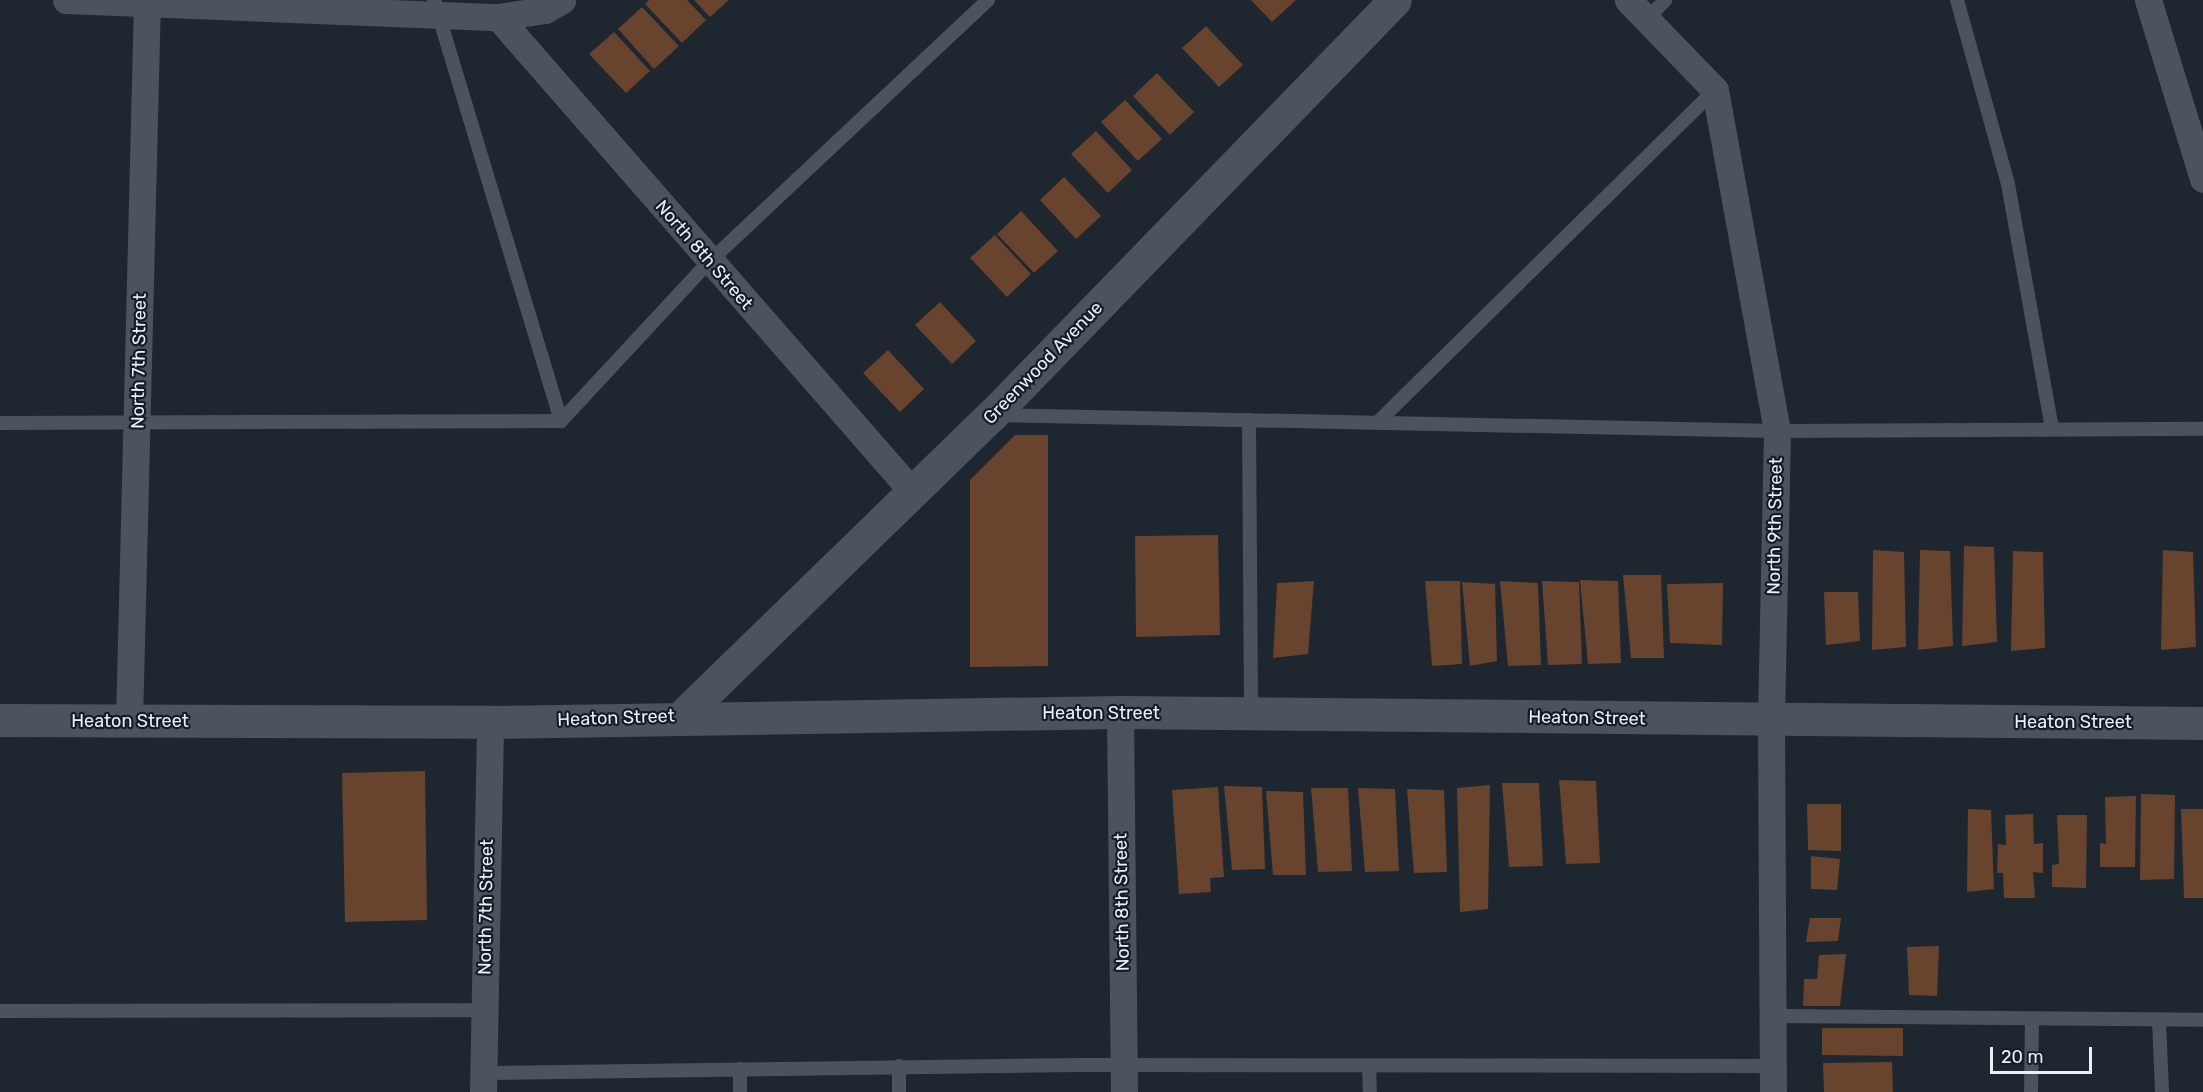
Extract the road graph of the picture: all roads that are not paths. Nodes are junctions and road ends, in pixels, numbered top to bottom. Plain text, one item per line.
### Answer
1 (66, 0) edge
2 (147, 0) edge
3 (562, 0) edge
4 (987, 0) edge
5 (1395, 0) edge
6 (1665, 0) edge
7 (1957, 0) edge
8 (2148, 0) edge
9 (436, 8) edge
10 (1637, 10) edge
11 (498, 17) junction
12 (1715, 90) junction
13 (2203, 179) edge
14 (709, 262) junction
15 (992, 415) junction
16 (138, 420) junction
17 (1249, 420) junction
18 (561, 421) junction
19 (0, 423) edge
20 (1377, 423) junction
21 (2052, 429) junction
22 (2203, 429) edge
23 (1777, 430) junction
24 (912, 491) junction
25 (1120, 712) junction
26 (1251, 714) junction
27 (681, 717) junction
28 (0, 720) edge
29 (1771, 720) junction
30 (129, 722) junction
31 (490, 722) junction
32 (2203, 723) edge
33 (484, 1010) junction
34 (0, 1011) edge
35 (1772, 1016) junction
36 (2031, 1019) junction
37 (2159, 1020) junction
38 (2203, 1020) edge
39 (1124, 1065) junction
40 (899, 1066) junction
41 (1369, 1066) junction
42 (740, 1069) junction
43 (1773, 1079) edge
44 (483, 1083) edge
45 (740, 1092) edge
46 (899, 1092) edge
47 (1124, 1092) edge
48 (1370, 1092) edge
49 (2031, 1092) edge
50 (2162, 1092) edge

1 - 2 street
2 - 9 street
2 - 16 street, North 7th Street
3 - 11 street
4 - 14 lane
5 - 15 street, Greenwood Avenue
6 - 10 lane
7 - 21 lane
8 - 13 street
9 - 11 street
9 - 18 lane
10 - 12 street
11 - 14 street, North 8th Street
12 - 20 lane
12 - 23 street, North 9th Street
14 - 18 lane
14 - 24 street, North 8th Street
15 - 17 lane
15 - 24 street, Greenwood Avenue
16 - 18 lane
16 - 19 lane
16 - 30 street, North 7th Street
17 - 20 lane
17 - 26 lane
20 - 23 lane
21 - 22 lane
21 - 23 lane
23 - 29 street, North 9th Street
24 - 27 street, Greenwood Avenue
25 - 26 street, Heaton Street
25 - 27 street, Heaton Street
25 - 39 street, North 8th Street
26 - 29 street, Heaton Street
27 - 31 street, Heaton Street
28 - 30 street, Heaton Street
29 - 32 street, Heaton Street
29 - 35 street, North 9th Street
30 - 31 street, Heaton Street
31 - 33 street, North 7th Street
33 - 34 lane
33 - 44 street, North 7th Street
35 - 36 lane
35 - 43 street, North 9th Street
36 - 37 lane
36 - 49 lane
37 - 38 lane
37 - 50 lane
39 - 40 lane
39 - 41 lane
39 - 47 street, North 8th Street
40 - 42 lane
40 - 46 lane
41 - 43 lane
41 - 48 lane
42 - 44 lane
42 - 45 lane

